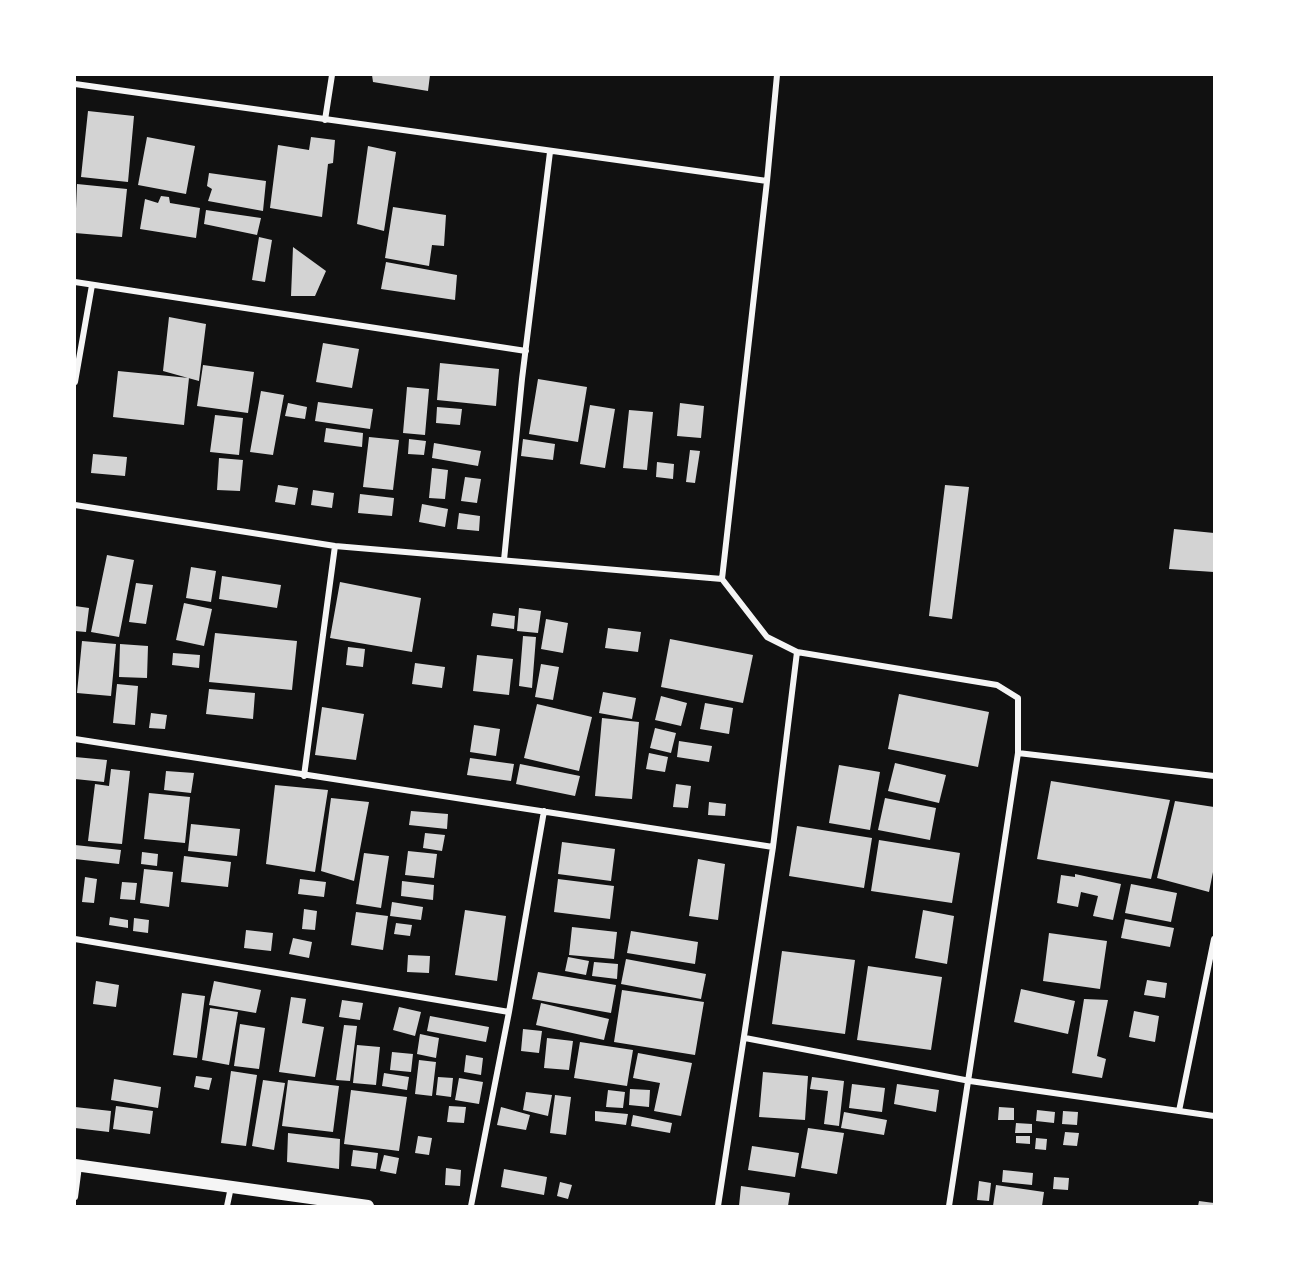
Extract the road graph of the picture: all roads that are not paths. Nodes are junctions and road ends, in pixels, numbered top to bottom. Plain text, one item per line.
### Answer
1 (332, 75) edge
2 (777, 75) edge
3 (75, 84) edge
4 (325, 120) junction
5 (550, 152) junction
6 (768, 182) junction
7 (75, 282) edge
8 (92, 285) junction
9 (526, 351) junction
10 (75, 382) edge
11 (75, 505) edge
12 (335, 546) junction
13 (504, 560) junction
14 (722, 579) junction
15 (797, 652) junction
16 (75, 739) edge
17 (1018, 753) junction
18 (304, 776) junction
19 (1214, 776) edge
20 (544, 811) junction
21 (773, 847) junction
22 (75, 939) edge
23 (1214, 939) edge
24 (509, 1012) junction
25 (745, 1038) junction
26 (970, 1081) junction
27 (1179, 1111) junction
28 (1214, 1116) edge
29 (77, 1166) edge
30 (231, 1187) junction
31 (75, 1197) edge
32 (227, 1206) edge
33 (369, 1206) edge
34 (471, 1206) edge
35 (718, 1206) edge
36 (950, 1206) edge

1 - 4 street
2 - 6 street
3 - 4 street
4 - 5 street
5 - 6 street
5 - 9 street
6 - 14 street
7 - 8 street
8 - 9 street
8 - 10 street
9 - 13 street
11 - 12 street
12 - 13 street
12 - 18 street
13 - 14 street
14 - 15 street
15 - 17 street
15 - 21 street
16 - 18 street
17 - 19 street
17 - 26 street
18 - 20 street
20 - 21 street
20 - 24 street
21 - 25 street
22 - 24 street
23 - 27 street
24 - 34 street
25 - 26 street
25 - 35 street
26 - 27 street
26 - 36 street
27 - 28 street
29 - 30 main road
29 - 31 street
30 - 32 street
30 - 33 main road

